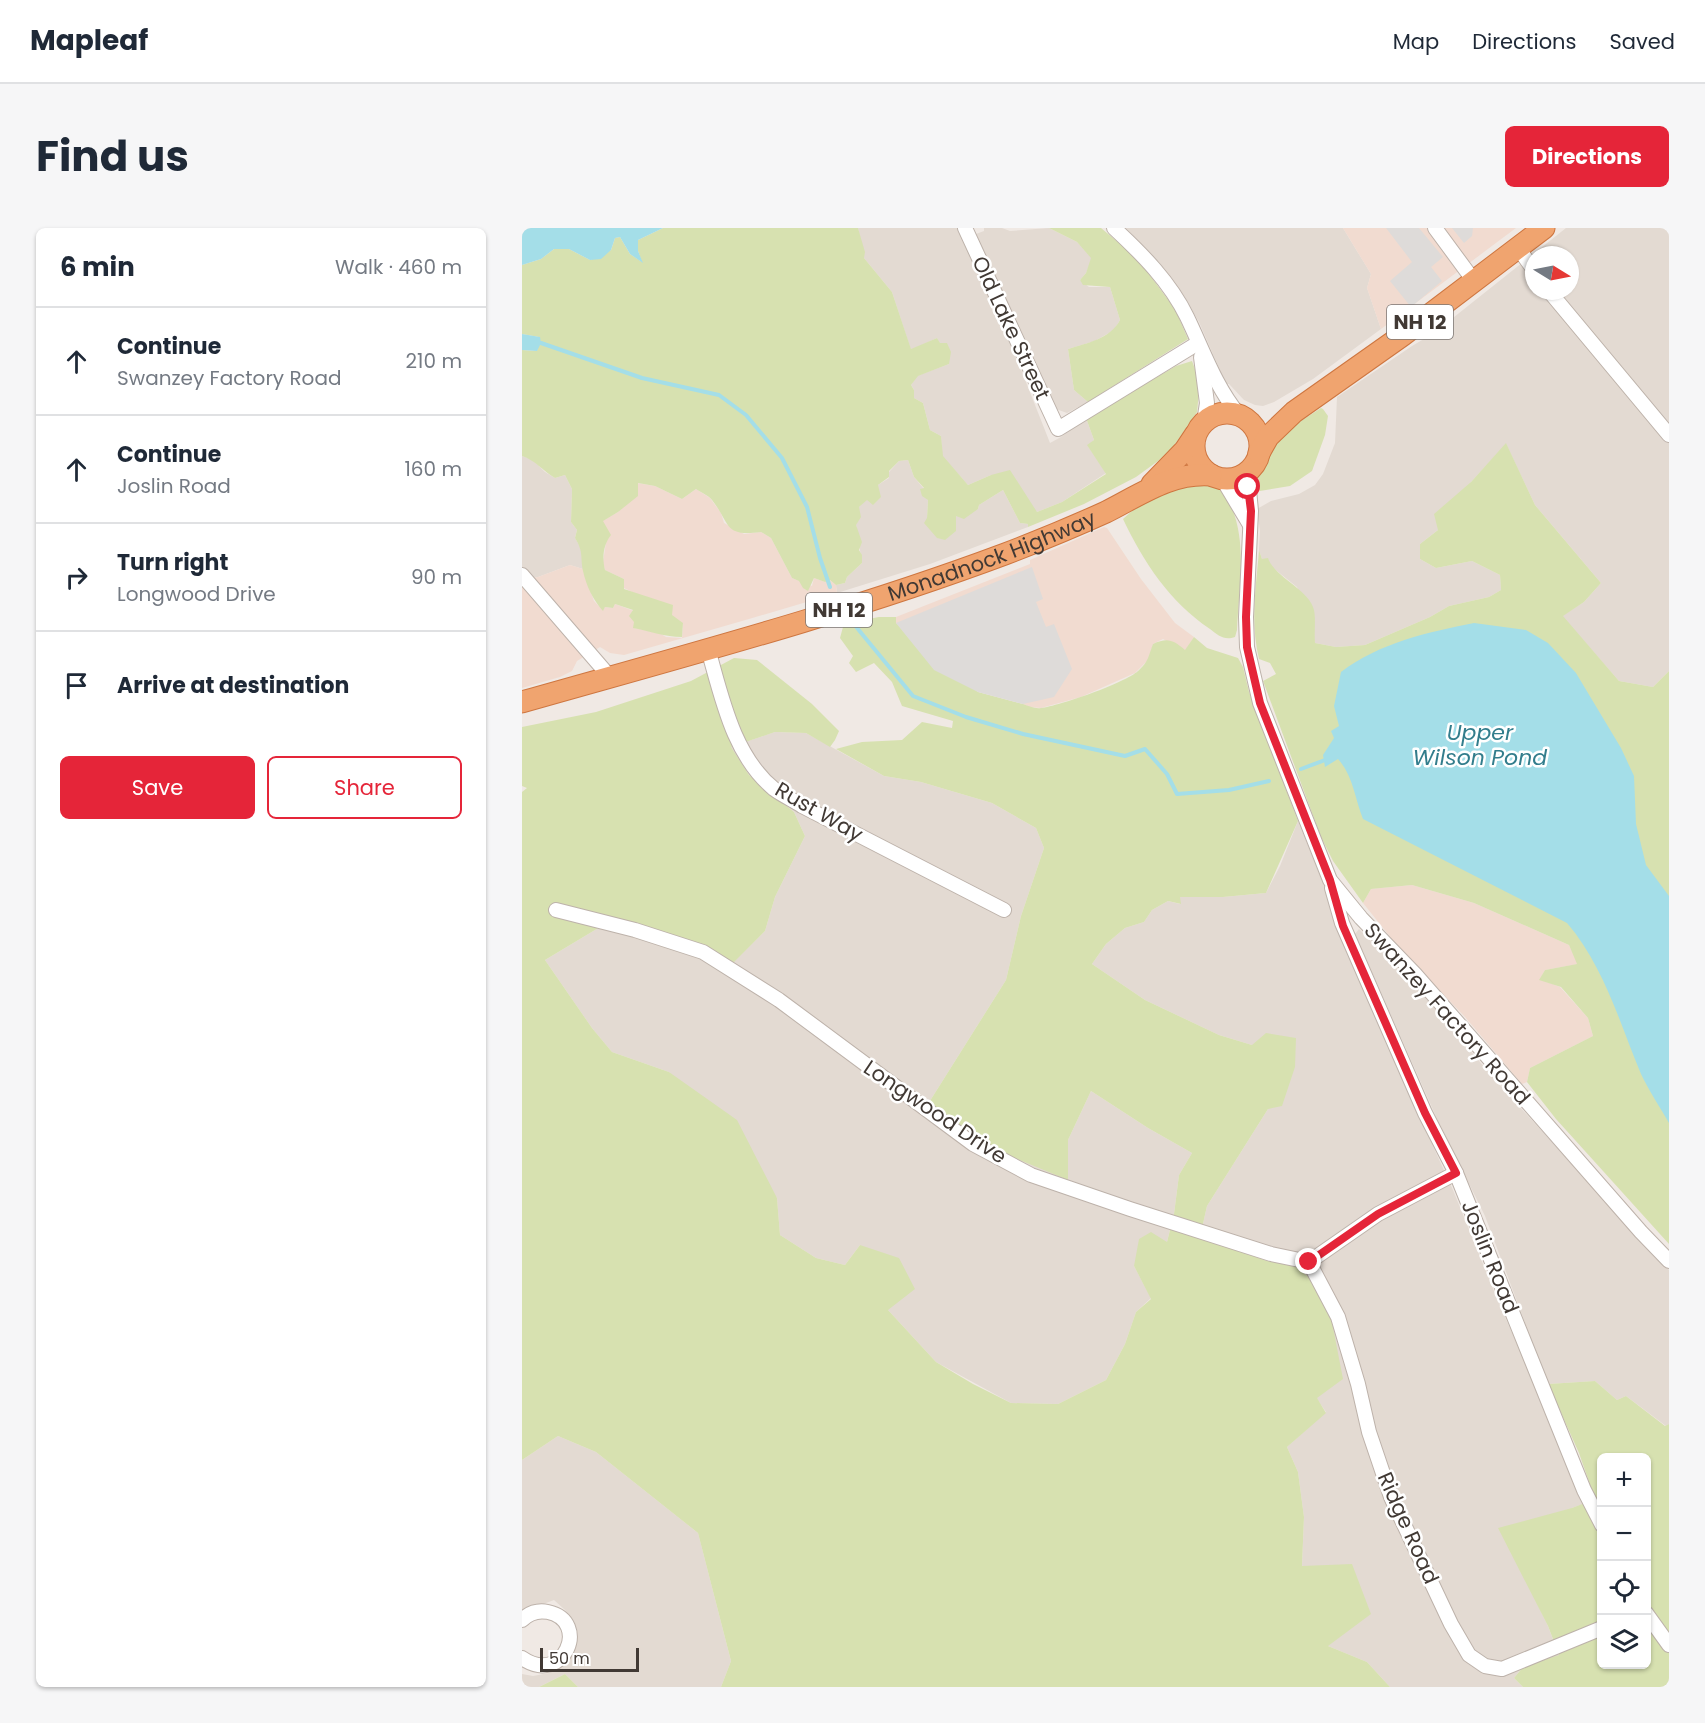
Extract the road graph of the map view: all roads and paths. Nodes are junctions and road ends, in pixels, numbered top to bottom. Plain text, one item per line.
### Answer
1 (965, 228) edge
2 (1114, 228) edge
3 (1435, 228) edge
4 (1544, 228) edge
5 (1518, 248) junction
6 (1525, 258) edge
7 (1474, 281) junction
8 (1556, 300) edge
9 (1198, 344) junction
10 (1294, 412) junction
11 (1239, 415) junction
12 (1200, 428) junction
13 (1669, 435) edge
14 (1255, 461) junction
15 (1216, 476) junction
16 (1146, 490) junction
17 (1250, 525) junction
18 (522, 575) edge
19 (708, 649) junction
20 (610, 677) junction
21 (522, 702) edge
22 (1330, 880) junction
23 (1004, 909) dead end
24 (556, 910) dead end
25 (1361, 918) junction
26 (1343, 926) junction
27 (1456, 1173) junction
28 (1669, 1261) edge
29 (1309, 1262) junction
30 (1597, 1515) edge
31 (1649, 1615) edge
32 (522, 1620) edge
33 (1597, 1630) edge
34 (1669, 1644) edge
35 (522, 1658) edge

1 - 9 street, Old Lake Street
2 - 9 street
3 - 7 street
4 - 5 highway, NH 12
5 - 6 street
5 - 7 highway, NH 12
7 - 10 highway, NH 12
8 - 13 street
9 - 11 street
9 - 12 street
10 - 11 highway, NH 12
10 - 14 highway, NH 12
11 - 12 highway, NH 12
11 - 14 highway
12 - 15 highway
12 - 16 highway, Monadnock Highway / NH 12
14 - 15 highway, NH 12
14 - 17 street, Swanzey Factory Road
15 - 16 highway, Monadnock Highway / NH 12
15 - 17 street
16 - 19 highway, Monadnock Highway / NH 12
17 - 22 street, Swanzey Factory Road
18 - 20 street
19 - 20 highway, Monadnock Highway / NH 12
19 - 23 street, Rust Way
20 - 21 highway, Monadnock Highway / NH 12
22 - 25 street, Swanzey Factory Road
22 - 26 street, Joslin Road
24 - 29 street, Longwood Drive
25 - 26 street
25 - 28 street, Swanzey Factory Road
26 - 27 street, Joslin Road
27 - 29 street
27 - 30 street, Joslin Road
29 - 33 street, Ridge Road
31 - 34 street
32 - 35 street

